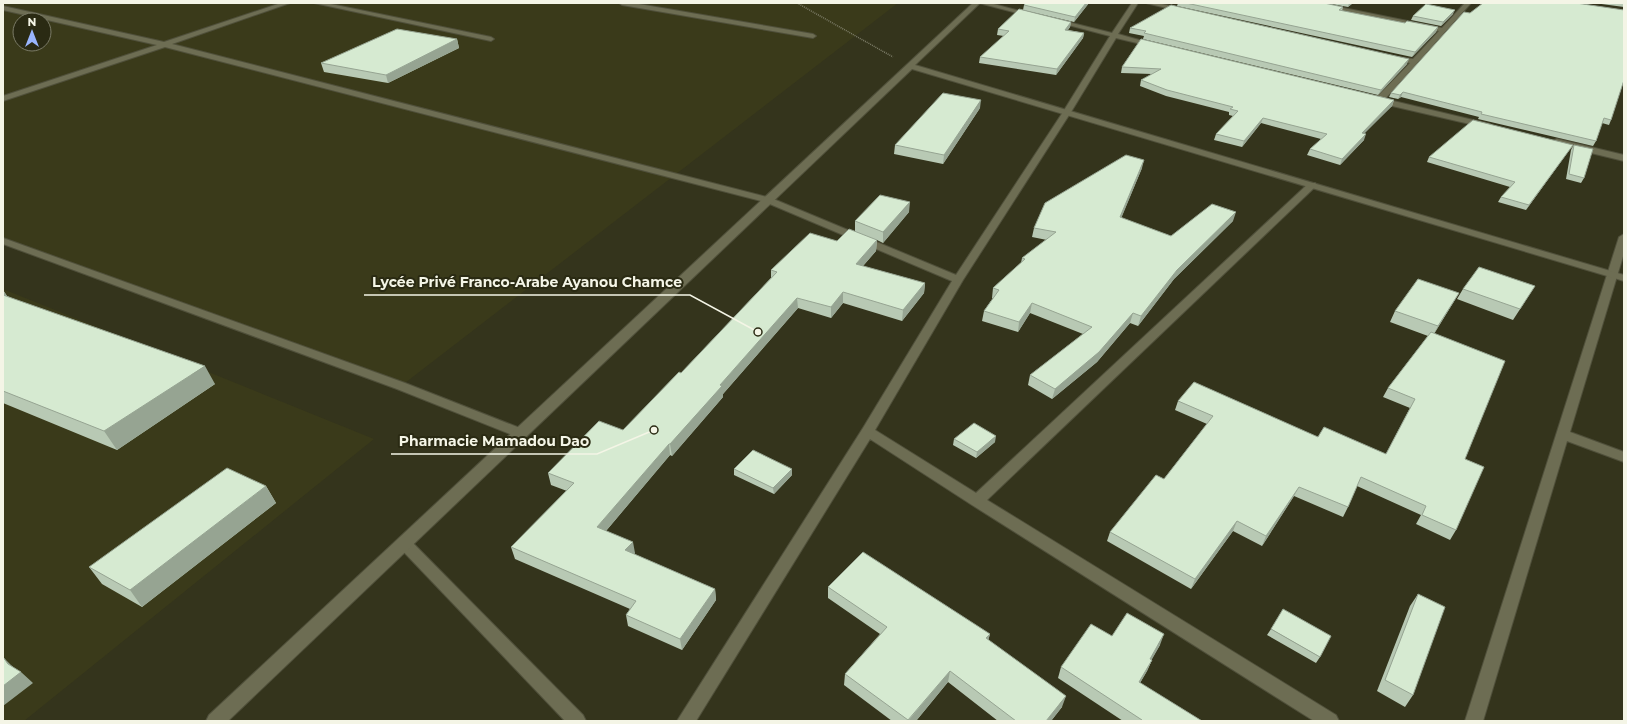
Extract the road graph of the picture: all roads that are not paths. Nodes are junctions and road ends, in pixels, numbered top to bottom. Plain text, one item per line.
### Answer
1 (287, 3) edge
2 (317, 3) edge
3 (622, 3) edge
4 (976, 3) edge
5 (982, 3) edge
6 (1135, 3) edge
7 (1149, 3) edge
8 (1310, 3) edge
9 (1468, 3) edge
10 (3, 8) edge
11 (1187, 11) edge
12 (1036, 16) edge
13 (1052, 20) edge
14 (1443, 30) junction
15 (1114, 35) junction
16 (813, 36) dead end
17 (491, 39) dead end
18 (163, 44) junction
19 (1159, 46) edge
20 (1384, 55) edge
21 (1415, 62) junction
22 (910, 66) junction
23 (3, 99) edge
24 (1067, 112) junction
25 (1494, 128) edge
26 (1548, 140) edge
27 (1624, 158) edge
28 (1312, 185) junction
29 (768, 200) junction
30 (1624, 237) edge
31 (3, 241) edge
32 (1618, 276) edge
33 (958, 280) junction
34 (868, 431) junction
35 (520, 433) junction
36 (1564, 435) junction
37 (1624, 457) edge
38 (977, 501) junction
39 (404, 543) junction
40 (215, 721) edge
41 (577, 721) edge
42 (686, 721) edge
43 (1330, 721) edge
44 (1474, 721) edge

1 - 18 street
2 - 17 street
3 - 16 street
4 - 22 street
5 - 12 street
6 - 15 street
7 - 11 street
8 - 14 street
9 - 14 street
10 - 18 street
13 - 15 street
14 - 21 street
15 - 19 street
15 - 24 street
18 - 23 street
18 - 29 street
20 - 21 street
21 - 25 street
22 - 24 street
22 - 29 street
24 - 28 street
24 - 33 street
26 - 27 street
28 - 32 street
28 - 38 street
29 - 33 street
29 - 35 street
30 - 32 street
31 - 35 street
32 - 36 street
33 - 34 street
34 - 38 street
34 - 42 street
35 - 39 street
36 - 37 street
36 - 44 street
38 - 43 street
39 - 40 street
39 - 41 street

